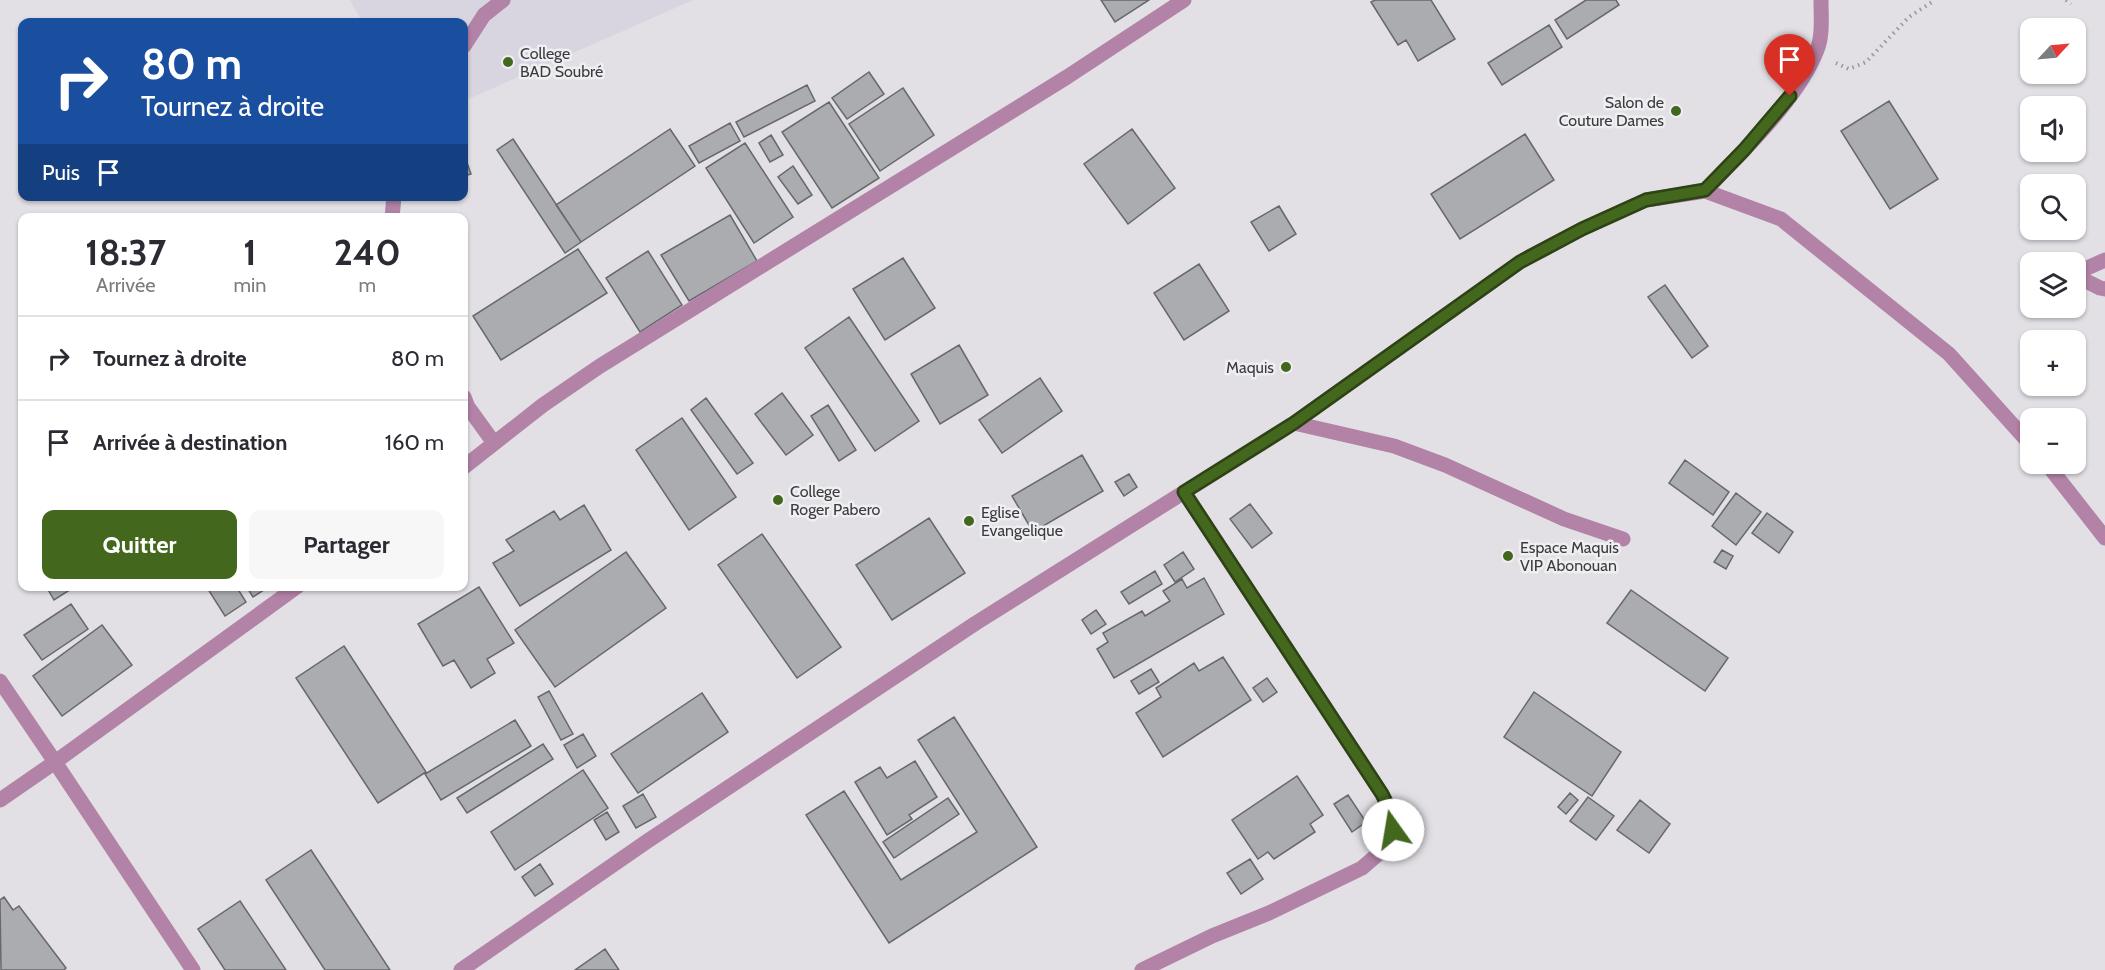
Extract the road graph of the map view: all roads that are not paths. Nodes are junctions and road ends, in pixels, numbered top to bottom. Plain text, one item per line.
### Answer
1 (503, 0) edge
2 (1184, 0) edge
3 (1821, 0) edge
4 (468, 40) edge
5 (1705, 190) junction
6 (2105, 260) edge
7 (2086, 270) edge
8 (2086, 280) edge
9 (2105, 289) edge
10 (468, 407) edge
11 (1294, 423) junction
12 (2020, 433) edge
13 (494, 443) junction
14 (468, 464) edge
15 (2055, 474) edge
16 (1184, 492) junction
17 (2105, 538) edge
18 (1623, 539) dead end
19 (291, 591) edge
20 (0, 681) edge
21 (55, 762) junction
22 (0, 800) edge
23 (193, 970) edge
24 (461, 970) edge
25 (1142, 970) edge

1 - 4 street
2 - 13 street
3 - 5 street
5 - 11 street
5 - 12 street
6 - 7 street
8 - 9 street
10 - 13 street
11 - 16 street
11 - 18 street
13 - 14 street
15 - 17 street
16 - 24 street
16 - 25 street
19 - 21 street
20 - 21 street
21 - 22 street
21 - 23 street

